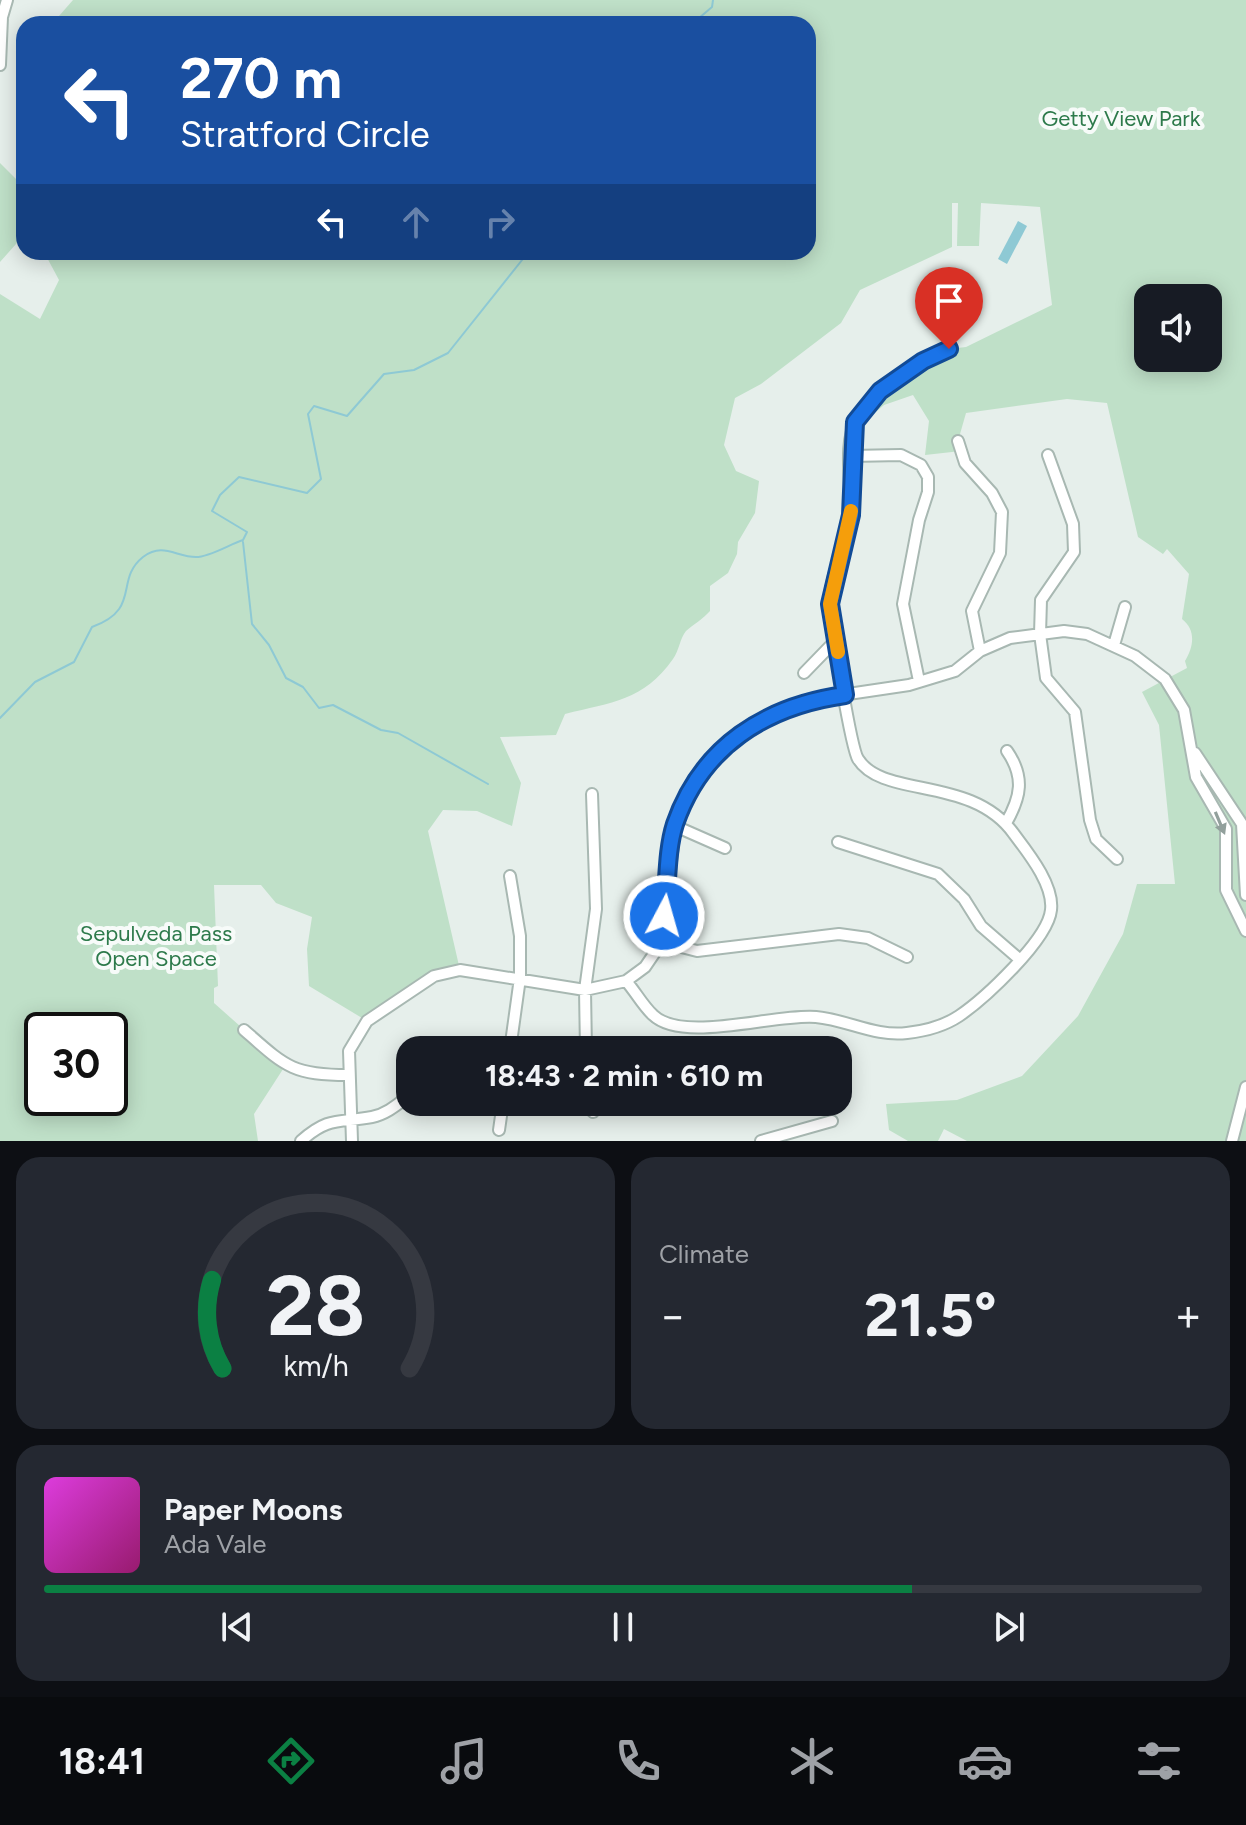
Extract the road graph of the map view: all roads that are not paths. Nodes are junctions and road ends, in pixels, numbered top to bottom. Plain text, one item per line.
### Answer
1 (7, 0) edge
2 (0, 65) edge
3 (949, 349) dead end
4 (958, 441) dead end
5 (1048, 455) dead end
6 (851, 456) junction
7 (1125, 607) dead end
8 (1040, 634) junction
9 (836, 640) junction
10 (1114, 645) junction
11 (980, 651) junction
12 (804, 673) dead end
13 (919, 681) junction
14 (845, 695) junction
15 (1007, 751) dead end
16 (1194, 751) junction
17 (592, 794) dead end
18 (1006, 823) junction
19 (675, 826) junction
20 (838, 842) dead end
21 (725, 848) dead end
22 (1117, 859) dead end
23 (510, 876) dead end
24 (1246, 895) edge
25 (1246, 931) edge
26 (662, 942) junction
27 (907, 957) dead end
28 (1018, 958) junction
29 (520, 978) junction
30 (626, 981) junction
31 (585, 990) junction
32 (244, 1030) dead end
33 (512, 1036) edge
34 (586, 1036) edge
35 (348, 1075) junction
36 (1246, 1087) edge
37 (396, 1106) edge
38 (501, 1116) edge
39 (350, 1118) junction
40 (832, 1121) dead end
41 (499, 1130) dead end
42 (301, 1141) edge
43 (352, 1141) edge
44 (761, 1141) edge
45 (1232, 1141) edge

1 - 2 street
3 - 6 street
4 - 11 street
5 - 8 street
6 - 9 street
6 - 13 street
7 - 10 street
8 - 10 street
8 - 11 street
8 - 22 street
9 - 12 street
9 - 14 street
10 - 16 street
11 - 13 street
13 - 14 street
14 - 18 street
14 - 19 street
15 - 18 street
16 - 24 street
16 -> 25 street
17 - 31 street
18 - 28 street
19 - 21 street
19 - 26 street
20 - 28 street
23 - 29 street
26 - 27 street
26 - 30 street
28 - 30 street
29 - 31 street
29 - 33 street
29 - 35 street
30 - 31 street
31 - 34 street
32 - 35 street
35 - 39 street
36 - 45 street
37 - 39 street
38 - 41 street
39 - 42 street
39 - 43 street
40 - 44 street

